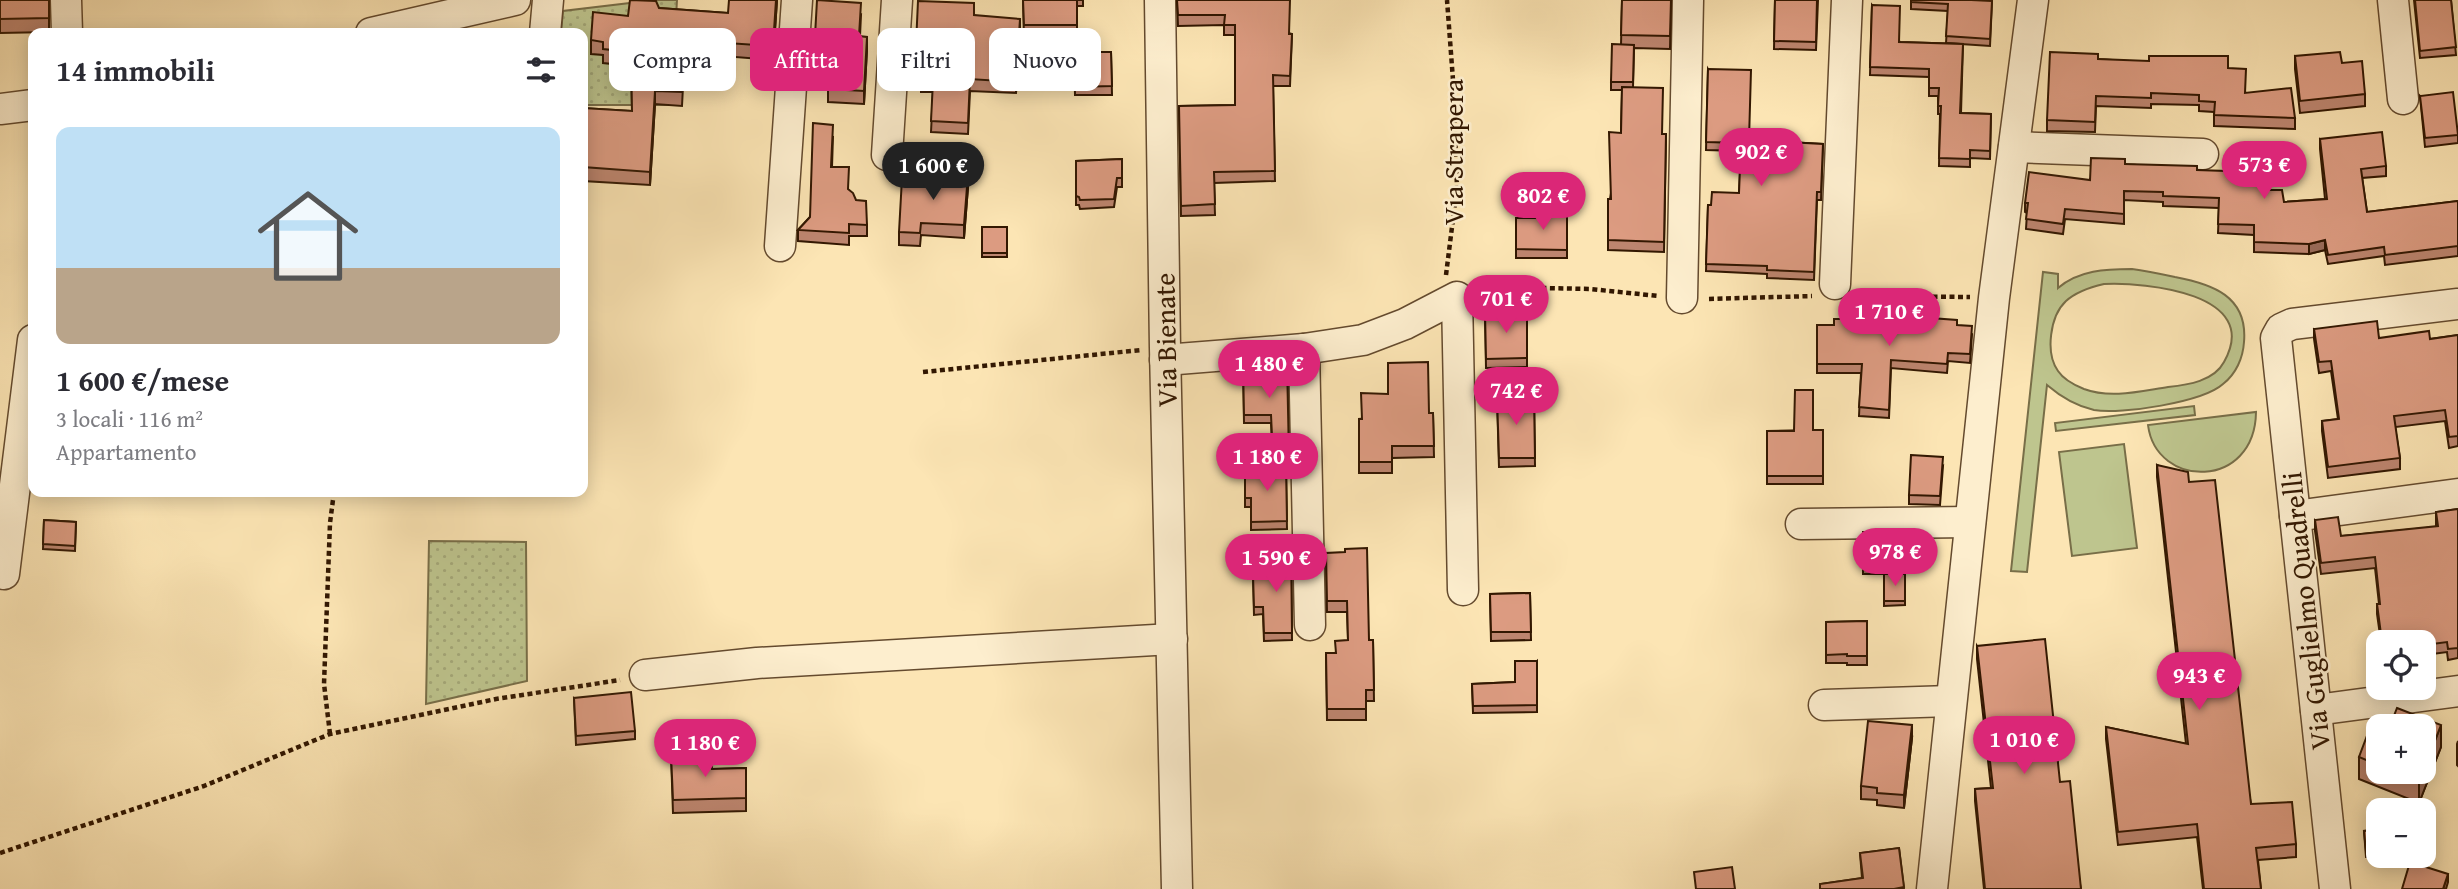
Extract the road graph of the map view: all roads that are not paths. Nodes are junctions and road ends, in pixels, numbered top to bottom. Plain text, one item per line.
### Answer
1 (66, 0) edge
2 (515, 0) edge
3 (548, 0) edge
4 (797, 0) edge
5 (897, 0) edge
6 (1160, 0) edge
7 (1688, 0) edge
8 (1847, 0) edge
9 (2033, 0) edge
10 (2393, 0) edge
11 (404, 13) edge
12 (67, 28) edge
13 (379, 28) edge
14 (545, 28) edge
15 (2403, 99) dead end
16 (28, 106) edge
17 (0, 109) edge
18 (2014, 146) junction
19 (2203, 153) dead end
20 (887, 155) dead end
21 (780, 246) dead end
22 (1832, 292) road end
23 (1682, 298) road end
24 (2458, 304) edge
25 (1304, 349) junction
26 (1165, 354) junction
27 (28, 380) edge
28 (2458, 494) edge
29 (2295, 516) junction
30 (1970, 522) junction
31 (1801, 524) dead end
32 (4, 574) dead end
33 (1463, 590) dead end
34 (1310, 625) dead end
35 (1171, 639) junction
36 (645, 676) road end
37 (2458, 691) edge
38 (1951, 701) junction
39 (1824, 705) dead end
40 (2316, 710) junction
41 (1177, 889) edge
42 (1932, 889) edge
43 (2335, 889) edge

1 - 12 street
2 - 11 street
3 - 14 street
4 - 21 street
5 - 20 street
6 - 26 street, Via Bienate
7 - 23 street
8 - 22 street
9 - 18 street
10 - 15 street
11 - 13 street
16 - 17 street
18 - 19 street
18 - 30 street
24 - 29 street, Via Guglielmo Quadrelli
25 - 26 street
25 - 33 street
25 - 34 street
26 - 35 street, Via Bienate
27 - 32 street
28 - 29 street
29 - 40 street, Via Guglielmo Quadrelli
30 - 31 street
30 - 38 street
35 - 36 street
35 - 41 street, Via Bienate
37 - 40 street
38 - 39 street
38 - 42 street
40 - 43 street, Via Guglielmo Quadrelli

